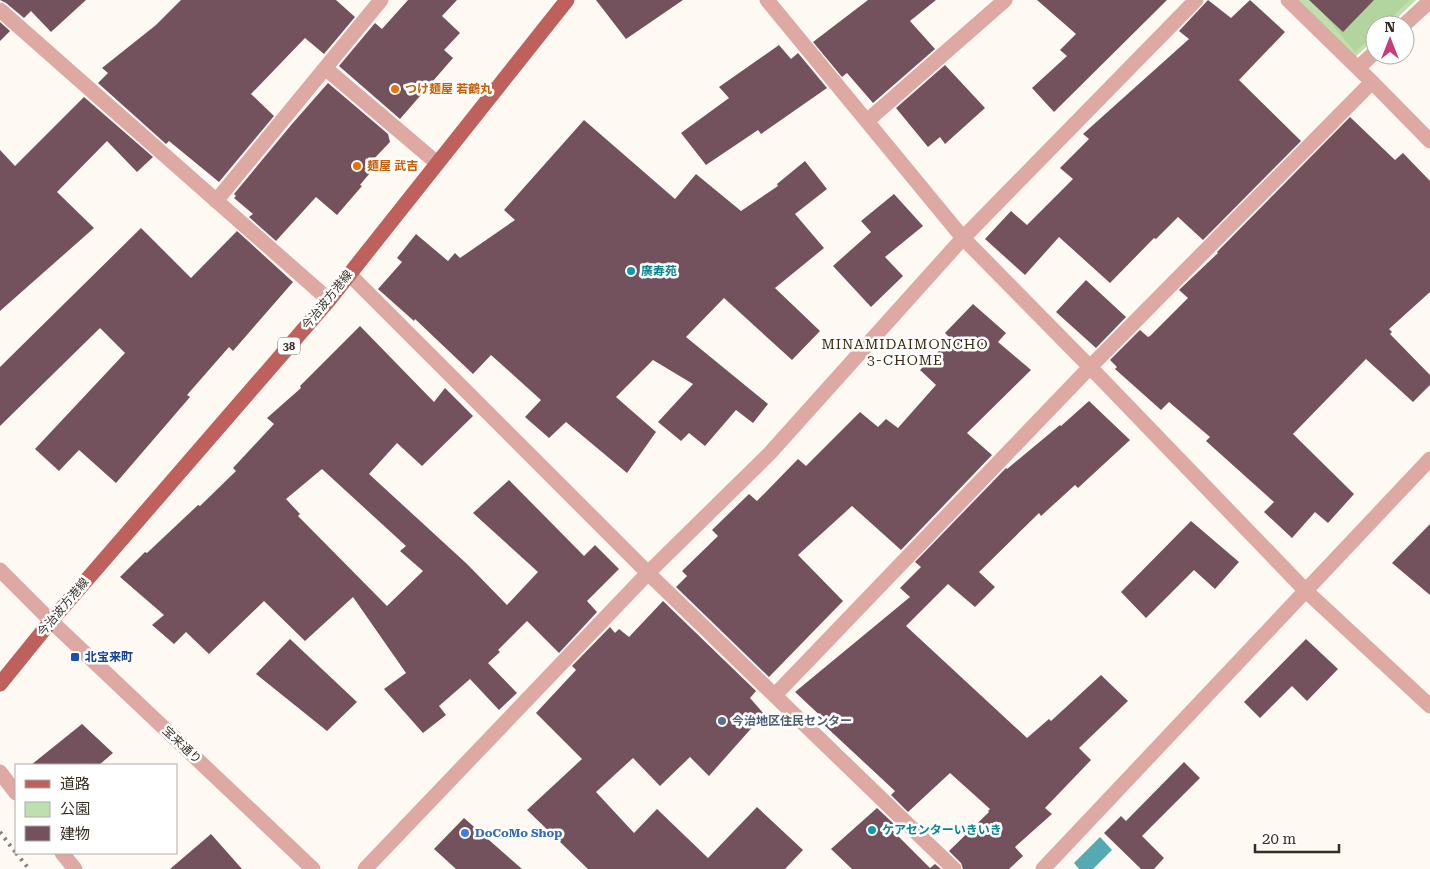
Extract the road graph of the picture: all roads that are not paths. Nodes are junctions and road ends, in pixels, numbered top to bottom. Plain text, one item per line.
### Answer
1 (381, 0) edge
2 (568, 0) edge
3 (768, 0) edge
4 (1004, 0) edge
5 (1196, 0) edge
6 (1288, 0) edge
7 (1430, 1) edge
8 (0, 10) edge
9 (1415, 15) edge
10 (1365, 61) edge
11 (325, 68) junction
12 (1358, 68) junction
13 (1372, 82) junction
14 (867, 120) junction
15 (1430, 141) edge
16 (437, 163) junction
17 (216, 201) junction
18 (963, 238) junction
19 (349, 274) junction
20 (329, 300) junction
21 (1090, 367) junction
22 (1430, 459) edge
23 (0, 570) edge
24 (648, 573) junction
25 (1306, 591) junction
26 (50, 621) junction
27 (0, 684) edge
28 (775, 695) junction
29 (1430, 706) edge
30 (0, 772) edge
31 (15, 792) edge
32 (63, 854) edge
33 (75, 869) edge
34 (313, 869) edge
35 (365, 869) edge
36 (954, 869) edge
37 (1043, 869) edge

1 - 11 street
2 - 16 main road, 今治波方港線 / 38
3 - 14 street
4 - 14 street
5 - 18 street
6 - 12 street
7 - 9 street
8 - 17 street
10 - 12 street
11 - 16 street
11 - 17 street
12 - 13 street
13 - 15 street
13 - 21 street
14 - 18 street
16 - 19 main road, 今治波方港線 / 38
17 - 20 street
18 - 21 street
18 - 24 street
19 - 20 main road, 今治波方港線 / 38
19 - 24 street
20 - 26 main road, 今治波方港線 / 38
21 - 25 street
21 - 28 street
22 - 25 street
23 - 26 street, 宝来通り
24 - 28 street
24 - 35 street
25 - 29 street
25 - 37 street
26 - 27 main road, 今治波方港線 / 38
26 - 34 street, 宝来通り
28 - 36 street
30 - 31 street
32 - 33 street

